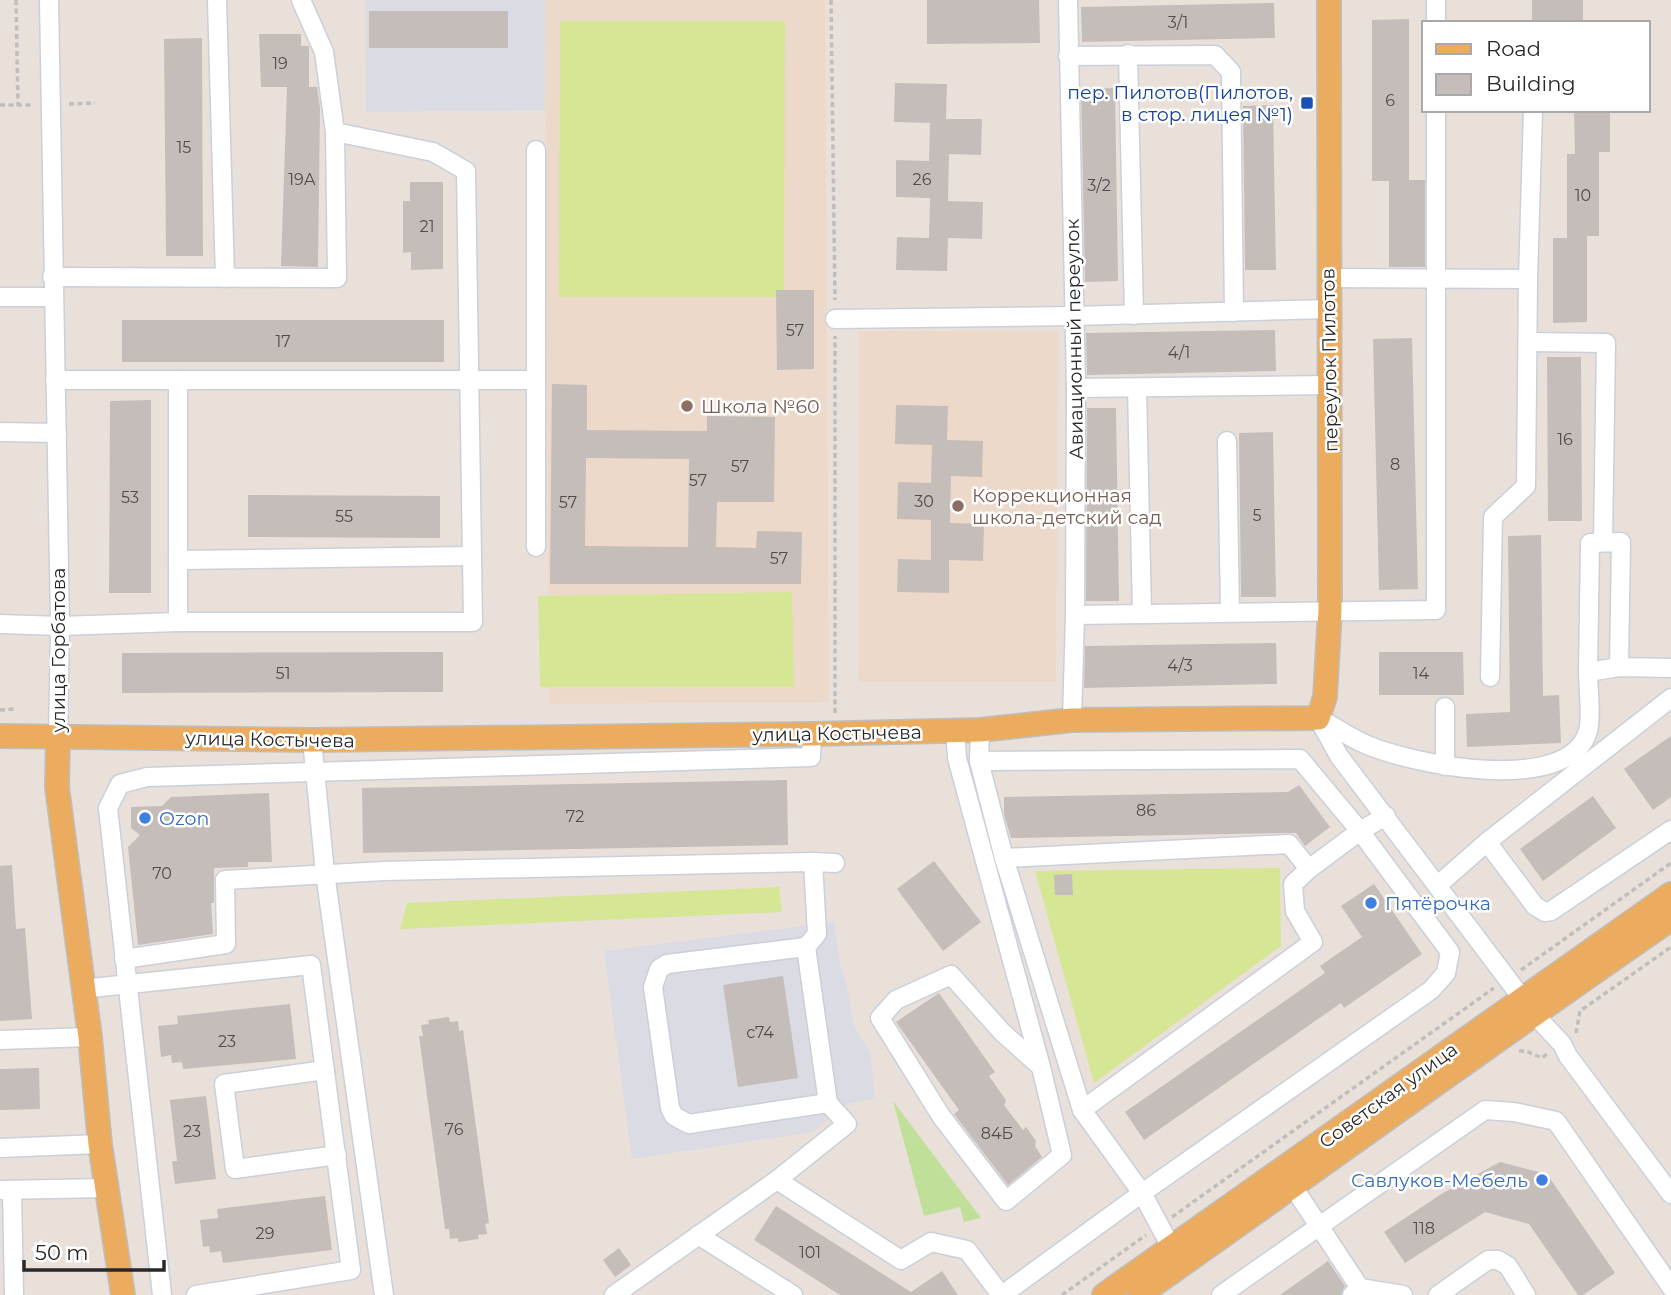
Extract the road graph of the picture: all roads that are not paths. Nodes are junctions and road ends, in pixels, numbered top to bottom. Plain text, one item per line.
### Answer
1 (49, 0) edge
2 (217, 0) edge
3 (301, 0) edge
4 (1068, 0) edge
5 (1329, 0) edge
6 (1436, 0) edge
7 (1436, 21) edge
8 (1128, 54) junction
9 (1068, 56) junction
10 (1436, 112) edge
11 (1533, 112) edge
12 (335, 132) junction
13 (536, 150) dead end
14 (52, 277) junction
15 (225, 278) junction
16 (1328, 278) junction
17 (1436, 279) junction
18 (1528, 279) junction
19 (0, 297) edge
20 (53, 297) junction
21 (1329, 309) junction
22 (1234, 312) junction
23 (1134, 315) junction
24 (1074, 316) junction
25 (835, 319) road end
26 (1528, 342) junction
27 (55, 380) junction
28 (178, 380) junction
29 (536, 380) junction
30 (469, 382) junction
31 (1330, 385) junction
32 (1076, 388) junction
33 (1136, 388) junction
34 (0, 432) edge
35 (57, 433) junction
36 (1227, 440) dead end
37 (1603, 542) junction
38 (536, 547) dead end
39 (472, 556) junction
40 (178, 560) junction
41 (1331, 610) junction
42 (1230, 611) junction
43 (1142, 613) junction
44 (1076, 615) junction
45 (178, 622) junction
46 (0, 624) edge
47 (60, 626) junction
48 (1619, 667) junction
49 (1671, 668) edge
50 (1588, 672) junction
51 (1490, 677) dead end
52 (1671, 698) edge
53 (1445, 707) dead end
54 (1318, 718) junction
55 (1072, 720) junction
56 (956, 730) junction
57 (981, 730) junction
58 (812, 734) junction
59 (0, 736) edge
60 (58, 736) junction
61 (312, 740) junction
62 (979, 761) junction
63 (1445, 766) junction
64 (314, 772) junction
65 (1386, 816) junction
66 (1671, 830) edge
67 (1360, 831) junction
68 (1487, 842) junction
69 (1004, 858) junction
70 (813, 862) junction
71 (835, 863) dead end
72 (1309, 869) junction
73 (325, 873) junction
74 (1438, 885) junction
75 (1671, 894) edge
76 (1671, 919) edge
77 (806, 947) junction
78 (124, 959) junction
79 (127, 985) junction
80 (82, 989) junction
81 (1528, 1006) junction
82 (90, 1037) junction
83 (0, 1040) edge
84 (1041, 1066) junction
85 (325, 1070) junction
86 (828, 1103) junction
87 (1082, 1110) junction
88 (100, 1144) junction
89 (0, 1148) edge
90 (337, 1155) junction
91 (1288, 1179) junction
92 (777, 1180) junction
93 (107, 1188) junction
94 (6, 1190) edge
95 (1142, 1193) junction
96 (1671, 1195) edge
97 (1319, 1227) junction
98 (698, 1235) junction
99 (1171, 1247) junction
100 (1671, 1287) edge
101 (1356, 1291) edge
102 (627, 1292) edge
103 (14, 1295) edge
104 (123, 1295) edge
105 (162, 1295) edge
106 (196, 1295) edge
107 (384, 1295) edge
108 (793, 1295) edge
109 (1002, 1295) edge
110 (1104, 1295) edge
111 (1139, 1295) edge
112 (1222, 1295) edge
113 (1403, 1295) edge
114 (1438, 1295) edge
115 (1526, 1295) edge

1 - 14 street, улица Горбатова
2 - 15 street
3 - 12 street
4 - 9 street, Авиационный переулок
5 - 16 main road, переулок Пилотов
6 - 7 street
8 - 9 street
8 - 22 street
8 - 23 street
9 - 24 street, Авиационный переулок
10 - 17 street
11 - 18 street
12 - 15 street
12 - 30 street
13 - 29 street
14 - 15 street
14 - 20 street, улица Горбатова
16 - 17 street
16 - 21 main road, переулок Пилотов
17 - 18 street
17 - 41 street
18 - 26 street
19 - 20 street
20 - 27 street, улица Горбатова
21 - 22 street
21 - 31 main road, переулок Пилотов
22 - 23 street
23 - 24 street
24 - 25 street
24 - 32 street, Авиационный переулок
26 - 37 street
26 - 51 street
27 - 28 street
27 - 35 street, улица Горбатова
28 - 30 street
28 - 40 street
29 - 30 street
29 - 38 street
30 - 39 street
31 - 33 street
31 - 41 main road, переулок Пилотов
32 - 33 street
32 - 44 street, Авиационный переулок
33 - 43 street
34 - 35 street
35 - 47 street, улица Горбатова
36 - 42 street
37 - 48 street
37 - 50 street, улица Костычева
39 - 40 street
39 - 45 street
40 - 45 street
41 - 42 street
41 - 54 main road, переулок Пилотов
42 - 43 street
43 - 44 street
44 - 55 street, Авиационный переулок
45 - 47 street
46 - 47 street
47 - 60 street, улица Горбатова
48 - 49 street
48 - 50 street
50 - 63 street, улица Костычева
52 - 68 street
53 - 63 street
54 - 55 main road, улица Костычева
54 - 63 street, улица Костычева
54 - 65 street
55 - 57 main road, улица Костычева
56 - 57 main road, улица Костычева
56 - 58 main road, улица Костычева
56 - 84 street
57 - 62 street
58 - 61 main road, улица Костычева
58 - 64 street
59 - 60 main road, улица Костычева
60 - 61 main road, улица Костычева
60 - 80 main road, улица Горбатова
61 - 64 street
62 - 67 street
62 - 69 street
64 - 73 street
64 - 78 street
65 - 67 street
65 - 74 street
66 - 68 street
67 - 72 street
67 - 95 street
68 - 74 street
69 - 72 street
69 - 87 street
70 - 71 street
70 - 73 street
70 - 77 street
72 - 87 street
73 - 78 street
73 - 107 street
74 - 81 street
75 - 81 main road, Советская улица
76 - 81 main road, Советская улица
77 - 86 street
77 - 86 street
78 - 79 street
79 - 80 street
79 - 85 street
79 - 105 street
80 - 82 main road, улица Горбатова
81 - 91 main road, Советская улица
81 - 96 street
82 - 83 street
82 - 88 main road, улица Горбатова
84 - 84 street
85 - 90 street
85 - 90 street
86 - 92 street
87 - 95 street
88 - 89 street
88 - 93 main road, улица Горбатова
90 - 106 street
91 - 97 street
91 - 99 main road, Советская улица
91 - 111 main road, Советская улица
92 - 98 street
92 - 109 street
93 - 94 street
93 - 104 main road, улица Горбатова
94 - 103 street
95 - 99 street
95 - 109 street
97 - 100 street
97 - 101 street
97 - 112 street
98 - 102 street
98 - 108 street
99 - 110 main road, Советская улица
101 - 113 street
114 - 115 street

